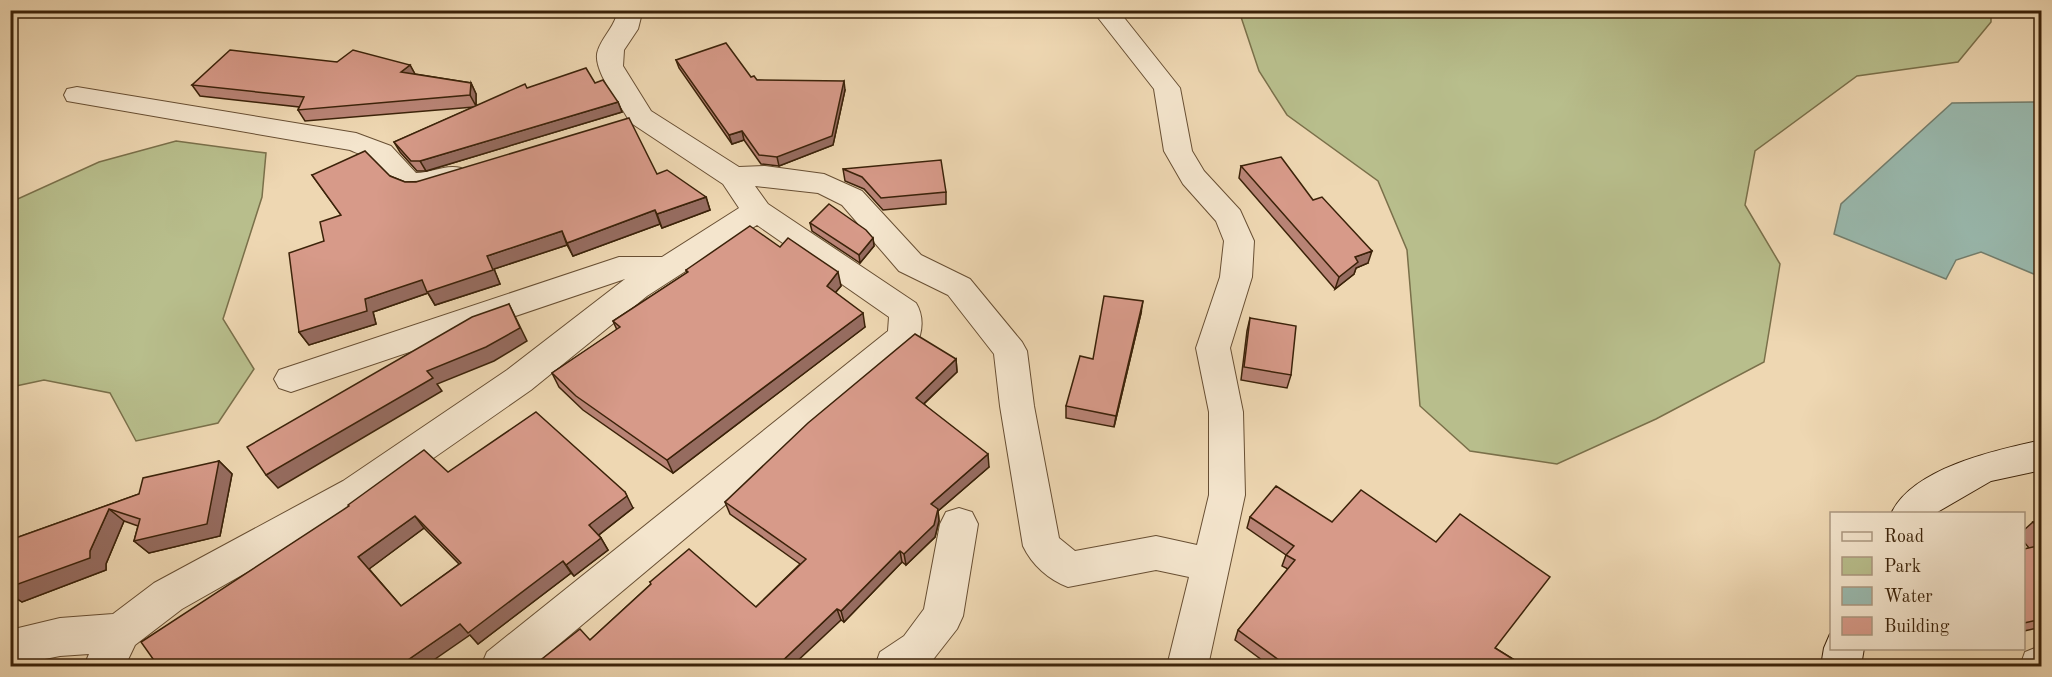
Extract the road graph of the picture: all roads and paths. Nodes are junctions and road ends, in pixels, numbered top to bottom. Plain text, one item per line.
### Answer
1 (624, 10) edge
2 (1104, 10) edge
3 (77, 95) dead end
4 (472, 169) edge
5 (732, 177) junction
6 (756, 211) junction
7 (666, 268) junction
8 (291, 379) dead end
9 (2042, 454) edge
10 (1910, 512) edge
11 (959, 524) dead end
12 (1211, 565) junction
13 (121, 632) junction
14 (10, 648) edge
15 (1844, 650) edge
16 (104, 666) edge
17 (502, 666) edge
18 (895, 666) edge
19 (1188, 666) edge
20 (1841, 666) edge

1 - 5 street
2 - 12 street
3 - 4 street
5 - 6 street
5 - 12 street
6 - 7 street
6 - 17 street
7 - 8 street
7 - 13 street
9 - 10 street
11 - 18 street
12 - 19 street
13 - 14 street
13 - 16 street
15 - 20 street

